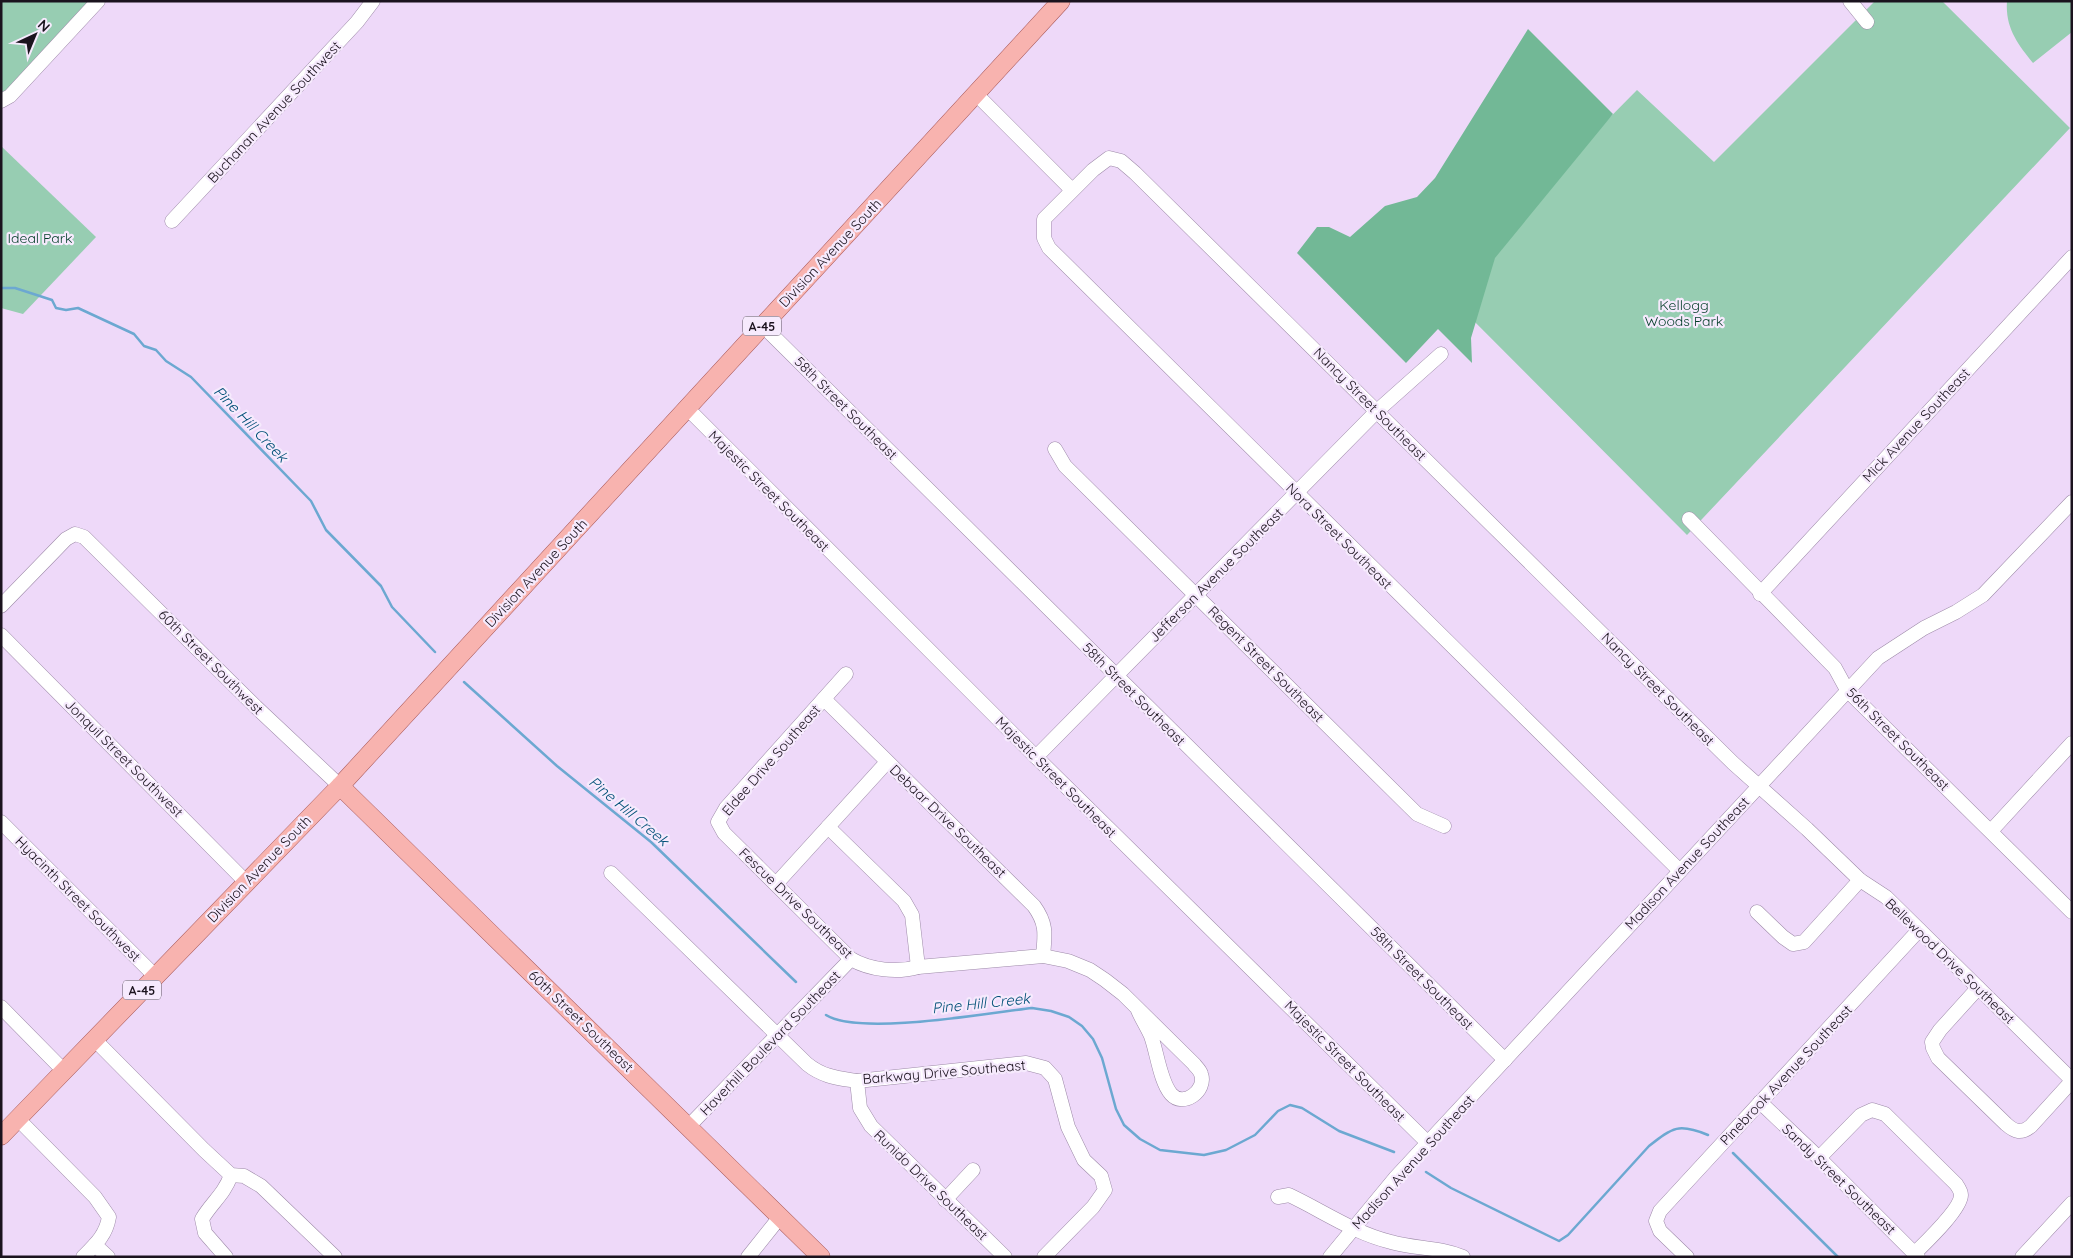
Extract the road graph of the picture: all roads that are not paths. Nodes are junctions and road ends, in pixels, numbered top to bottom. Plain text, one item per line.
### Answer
1 (98, 1) edge
2 (373, 1) edge
3 (1061, 1) edge
4 (1850, 1) edge
5 (1867, 22) dead end
6 (976, 94) junction
7 (1, 101) edge
8 (1072, 190) junction
9 (172, 222) dead end
10 (2072, 257) edge
11 (763, 326) junction
12 (1441, 354) dead end
13 (687, 408) junction
14 (1377, 411) junction
15 (1055, 449) dead end
16 (1296, 494) junction
17 (2072, 502) edge
18 (1688, 518) dead end
19 (1760, 594) junction
20 (1196, 595) junction
21 (1, 606) edge
22 (1, 635) edge
23 (846, 674) dead end
24 (1116, 676) junction
25 (1848, 690) junction
26 (824, 699) junction
27 (2072, 743) edge
28 (1036, 757) junction
29 (887, 762) junction
30 (340, 786) junction
31 (1759, 786) junction
32 (1, 822) edge
33 (718, 822) joint
34 (1444, 826) dead end
35 (828, 827) junction
36 (1990, 831) junction
37 (1680, 871) junction
38 (611, 873) dead end
39 (1860, 880) junction
40 (246, 882) junction
41 (776, 884) junction
42 (1757, 912) dead end
43 (2072, 912) edge
44 (1919, 930) junction
45 (1043, 956) junction
46 (851, 959) junction
47 (918, 967) junction
48 (155, 976) junction
49 (1978, 988) junction
50 (1, 1007) edge
51 (1137, 1008) junction
52 (778, 1035) junction
53 (94, 1039) junction
54 (1505, 1060) junction
55 (64, 1070) junction
56 (857, 1081) junction
57 (2072, 1081) edge
58 (1760, 1102) junction
59 (18, 1119) junction
60 (688, 1127) junction
61 (1, 1136) edge
62 (1428, 1143) junction
63 (1819, 1158) junction
64 (973, 1170) dead end
65 (231, 1175) junction
66 (1278, 1197) dead end
67 (945, 1200) junction
68 (2072, 1203) edge
69 (780, 1217) junction
70 (1353, 1228) junction
71 (95, 1245) junction
72 (1917, 1255) edge
73 (84, 1257) edge
74 (108, 1257) edge
75 (226, 1257) edge
76 (336, 1257) edge
77 (748, 1257) edge
78 (821, 1257) edge
79 (1005, 1257) edge
80 (1044, 1257) edge
81 (1330, 1257) edge
82 (1463, 1257) edge
83 (1687, 1257) edge
84 (2022, 1257) edge

1 - 7 street
2 - 9 street, Buchanan Avenue Southwest
3 - 6 main road, Division Avenue South / A-45
4 - 5 street
6 - 8 street
6 - 11 main road, Division Avenue South / A-45
8 - 14 street, Nancy Street Southeast
8 - 16 street, Nora Street Southeast
10 - 19 street, Mick Avenue Southeast
11 - 13 main road, Division Avenue South / A-45
11 - 24 street, 58th Street Southeast
12 - 14 street, Jefferson Avenue Southeast
13 - 28 street, Majestic Street Southeast
13 - 30 main road, Division Avenue South / A-45
14 - 16 street, Jefferson Avenue Southeast
14 - 31 street, Nancy Street Southeast
15 - 20 street, Regent Street Southeast
16 - 20 street, Jefferson Avenue Southeast
16 - 37 street, Nora Street Southeast
17 - 25 street, Madison Avenue Southeast
18 - 19 street, 56th Street Southeast
19 - 25 street, 56th Street Southeast
20 - 24 street, Jefferson Avenue Southeast
20 - 34 street, Regent Street Southeast
21 - 30 street, 60th Street Southwest
22 - 40 street, Jonquil Street Southwest
23 - 26 street, Eldee Drive Southeast
24 - 28 street, Jefferson Avenue Southeast
24 - 54 street, 58th Street Southeast
25 - 31 street, Madison Avenue Southeast
25 - 36 street, 56th Street Southeast
26 - 29 street, Debaar Drive Southeast
26 - 33 street, Eldee Drive Southeast
27 - 36 street
28 - 62 street, Majestic Street Southeast
29 - 35 street
29 - 45 street, Debaar Drive Southeast
30 - 40 main road, Division Avenue South / A-45
30 - 60 main road, 60th Street Southeast
31 - 37 street, Madison Avenue Southeast
31 - 39 street, Bellewood Drive Southeast
32 - 48 street, Hyacinth Street Southwest
33 - 41 street, Fescue Drive Southeast
35 - 41 street
35 - 47 street
36 - 43 street, 56th Street Southeast
37 - 54 street, Madison Avenue Southeast
38 - 52 street, Barkway Drive Southeast
39 - 42 street
39 - 44 street, Bellewood Drive Southeast
40 - 48 main road, Division Avenue South / A-45
41 - 46 street, Fescue Drive Southeast
44 - 49 street, Bellewood Drive Southeast
44 - 58 street, Pinebrook Avenue Southeast
45 - 47 street, Fescue Drive Southeast
45 - 51 street, Fescue Drive Southeast
46 - 47 street, Fescue Drive Southeast
46 - 52 street, Haverhill Boulevard Southeast
48 - 53 main road, Division Avenue South / A-45
49 - 57 street, Bellewood Drive Southeast
49 - 57 street
50 - 55 street
51 - 51 street, Fescue Drive Southeast
52 - 56 street, Barkway Drive Southeast
52 - 60 street, Haverhill Boulevard Southeast
53 - 55 main road, Division Avenue South / A-45
53 - 65 street
54 - 62 street, Madison Avenue Southeast
55 - 59 main road, Division Avenue South / A-45
56 - 67 street, Runido Drive Southeast
56 - 80 street, Barkway Drive Southeast
58 - 63 street, Sandy Street Southeast
58 - 83 street, Pinebrook Avenue Southeast
59 - 61 main road, Division Avenue South / A-45
59 - 71 street
60 - 69 main road, 60th Street Southeast
62 - 70 street, Madison Avenue Southeast
63 - 72 street, Sandy Street Southeast
63 - 72 street
64 - 67 street
65 - 75 street
65 - 76 street
66 - 70 street
67 - 79 street, Runido Drive Southeast
68 - 84 street
69 - 77 street
69 - 78 main road, 60th Street Southeast
70 - 81 street, Madison Avenue Southeast
70 - 82 street
71 - 73 street
71 - 74 street

